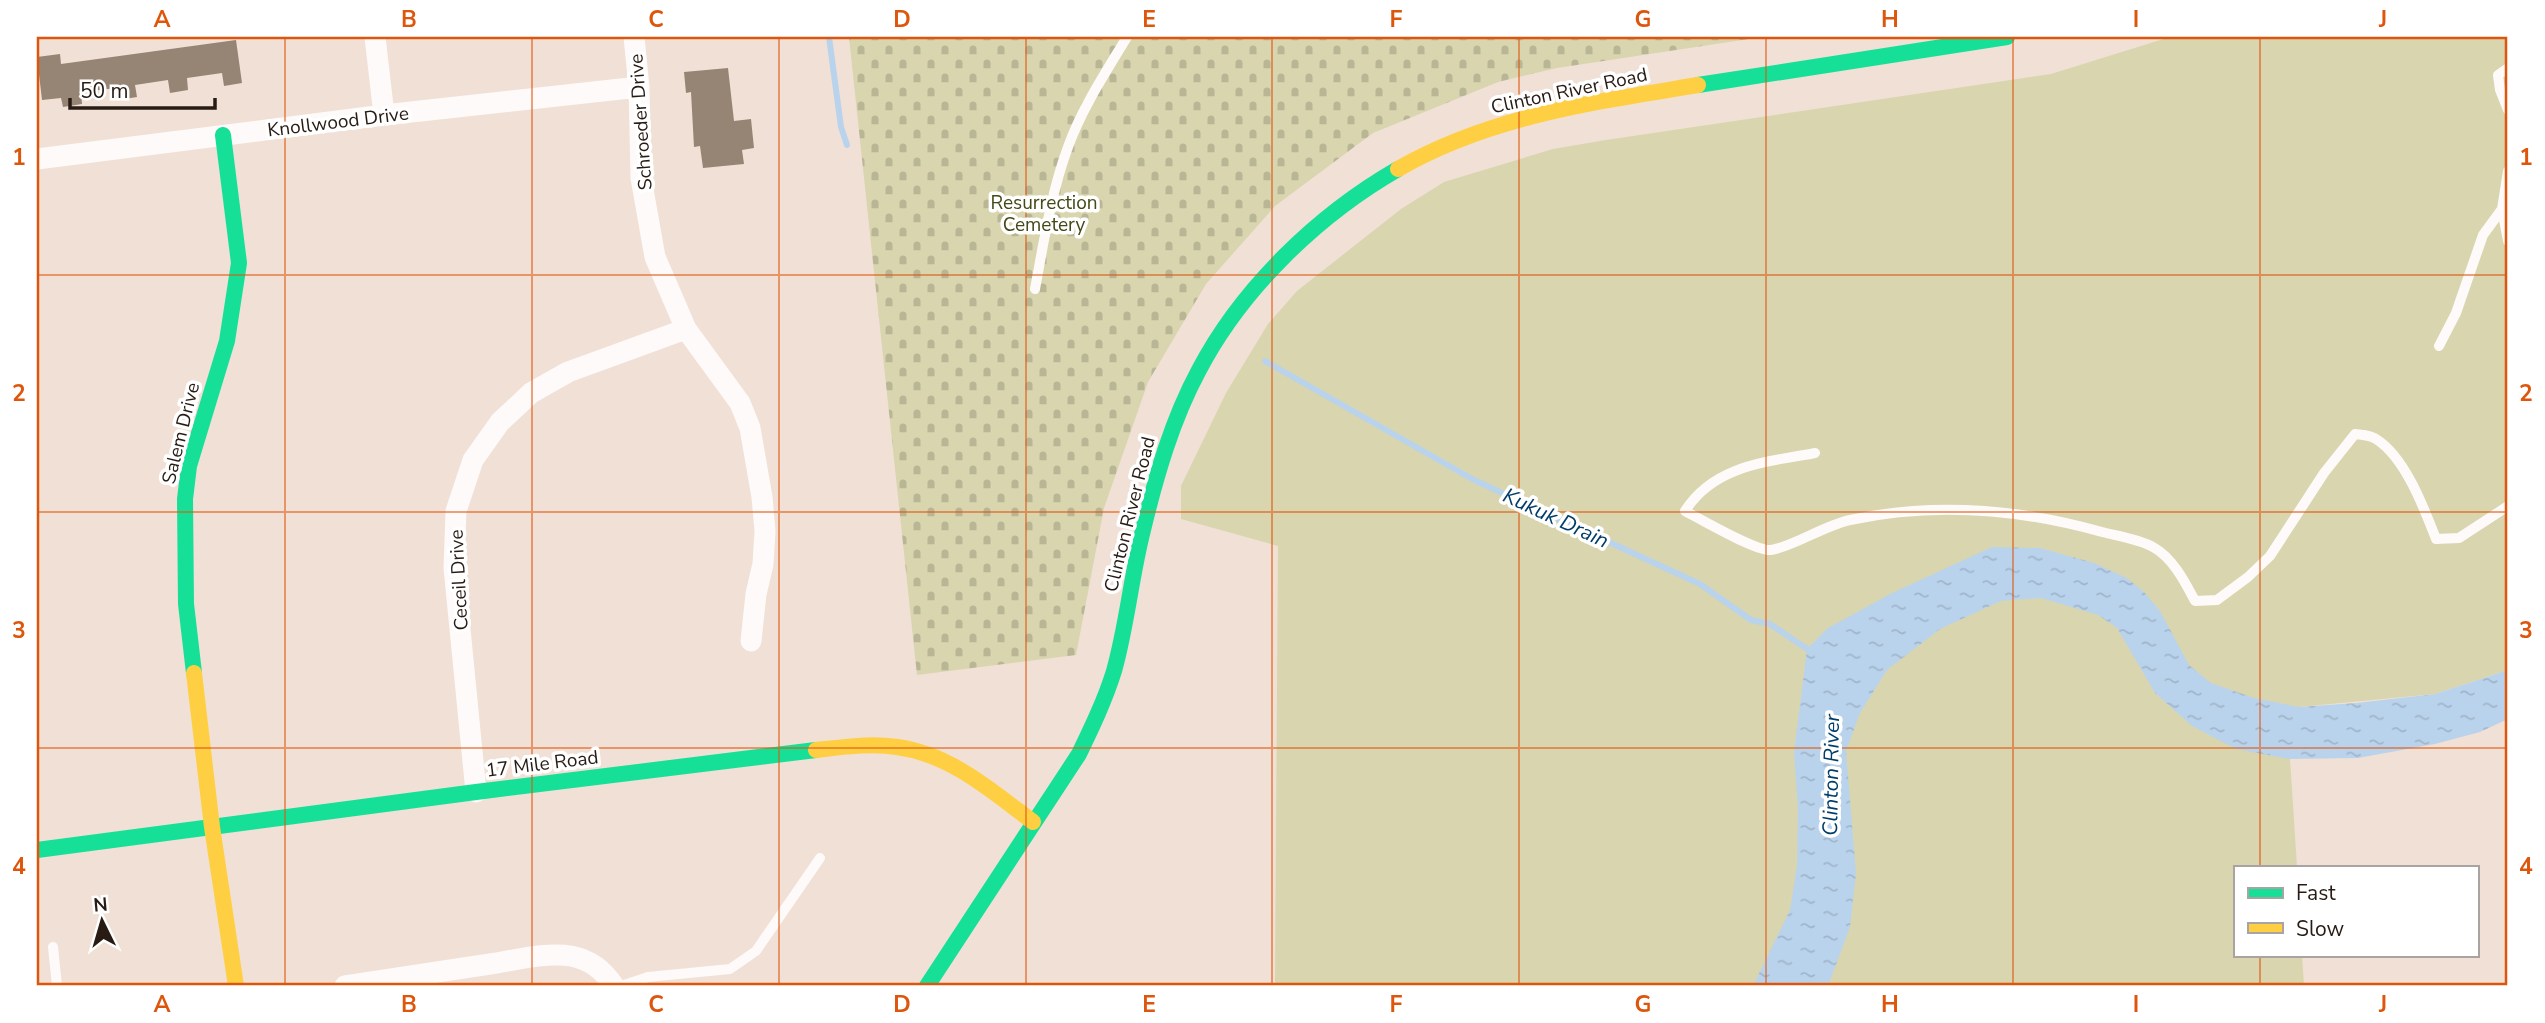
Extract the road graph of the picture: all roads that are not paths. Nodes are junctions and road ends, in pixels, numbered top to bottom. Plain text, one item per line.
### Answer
1 (375, 37) edge
2 (634, 37) edge
3 (1127, 37) edge
4 (2007, 37) edge
5 (1910, 44) edge
6 (2508, 68) edge
7 (639, 87) junction
8 (2508, 110) edge
9 (384, 115) junction
10 (223, 135) junction
11 (37, 159) edge
12 (2508, 171) edge
13 (2502, 209) junction
14 (2508, 241) edge
15 (1035, 289) dead end
16 (686, 329) junction
17 (2439, 346) dead end
18 (1815, 453) dead end
19 (2508, 506) edge
20 (751, 641) dead end
21 (475, 792) junction
22 (1033, 822) junction
23 (212, 827) junction
24 (37, 850) edge
25 (820, 858) dead end
26 (52, 947) dead end
27 (57, 986) edge
28 (236, 986) edge
29 (345, 986) edge
30 (614, 986) edge
31 (621, 986) edge
32 (927, 986) edge

1 - 9 street
2 - 7 street, Schroeder Drive
3 - 15 lane
4 - 5 street, Clinton River Road
5 - 22 street, Clinton River Road
6 - 8 lane
7 - 9 street, Knollwood Drive
7 - 16 street, Schroeder Drive
9 - 10 street, Knollwood Drive
10 - 11 street, Knollwood Drive
10 - 23 street, Salem Drive
12 - 13 lane
13 - 14 lane
13 - 17 lane
16 - 20 street, Schroeder Drive
16 - 21 street, Ceceil Drive
18 - 19 lane
21 - 22 street, 17 Mile Road
21 - 23 street, 17 Mile Road
22 - 32 street, Clinton River Road
23 - 24 street, 17 Mile Road
23 - 28 street, Salem Drive
25 - 31 lane
26 - 27 lane
29 - 30 street

